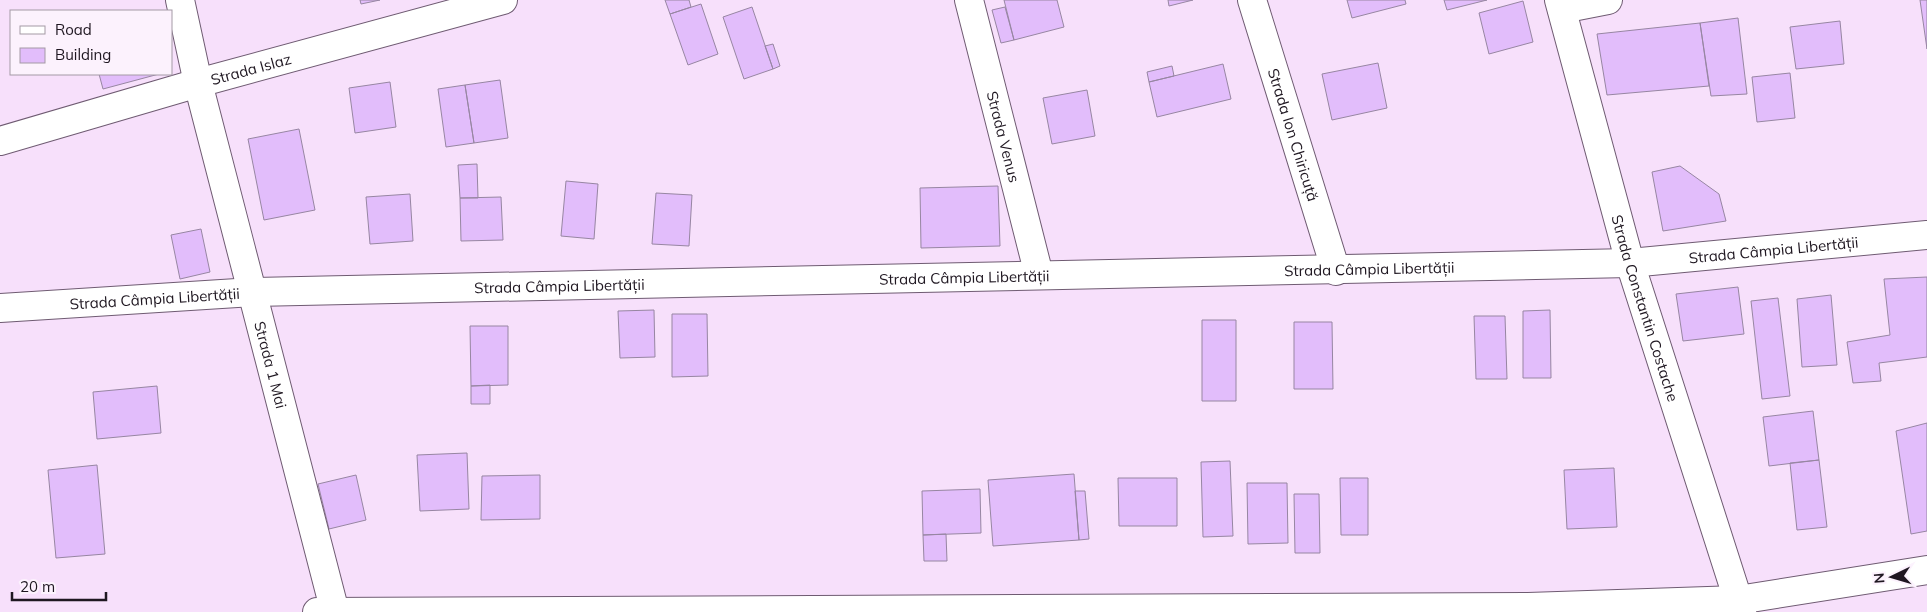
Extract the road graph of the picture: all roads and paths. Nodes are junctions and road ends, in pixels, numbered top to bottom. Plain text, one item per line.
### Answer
1 (180, 0) edge
2 (504, 0) edge
3 (969, 0) edge
4 (1252, 0) edge
5 (1608, 0) edge
6 (1560, 5) edge
7 (198, 83) junction
8 (0, 141) edge
9 (1927, 236) edge
10 (1630, 262) junction
11 (1336, 270) junction
12 (1039, 275) junction
13 (253, 292) junction
14 (0, 308) edge
15 (1927, 570) edge
16 (1740, 606) edge
17 (329, 612) edge

1 - 7 street, Strada 1 Mai
2 - 7 street, Strada Islaz
3 - 12 street, Strada Venus
4 - 11 street, Strada Ion Chiricuță
5 - 6 street
6 - 10 street, Strada Constantin Costache
7 - 8 street, Strada Islaz
7 - 13 street, Strada 1 Mai
9 - 10 street, Strada Câmpia Libertății
10 - 11 street, Strada Câmpia Libertății
10 - 16 street, Strada Constantin Costache
11 - 12 street, Strada Câmpia Libertății
12 - 13 street, Strada Câmpia Libertății
13 - 14 street, Strada Câmpia Libertății
13 - 17 street, Strada 1 Mai
15 - 16 street
16 - 17 street

